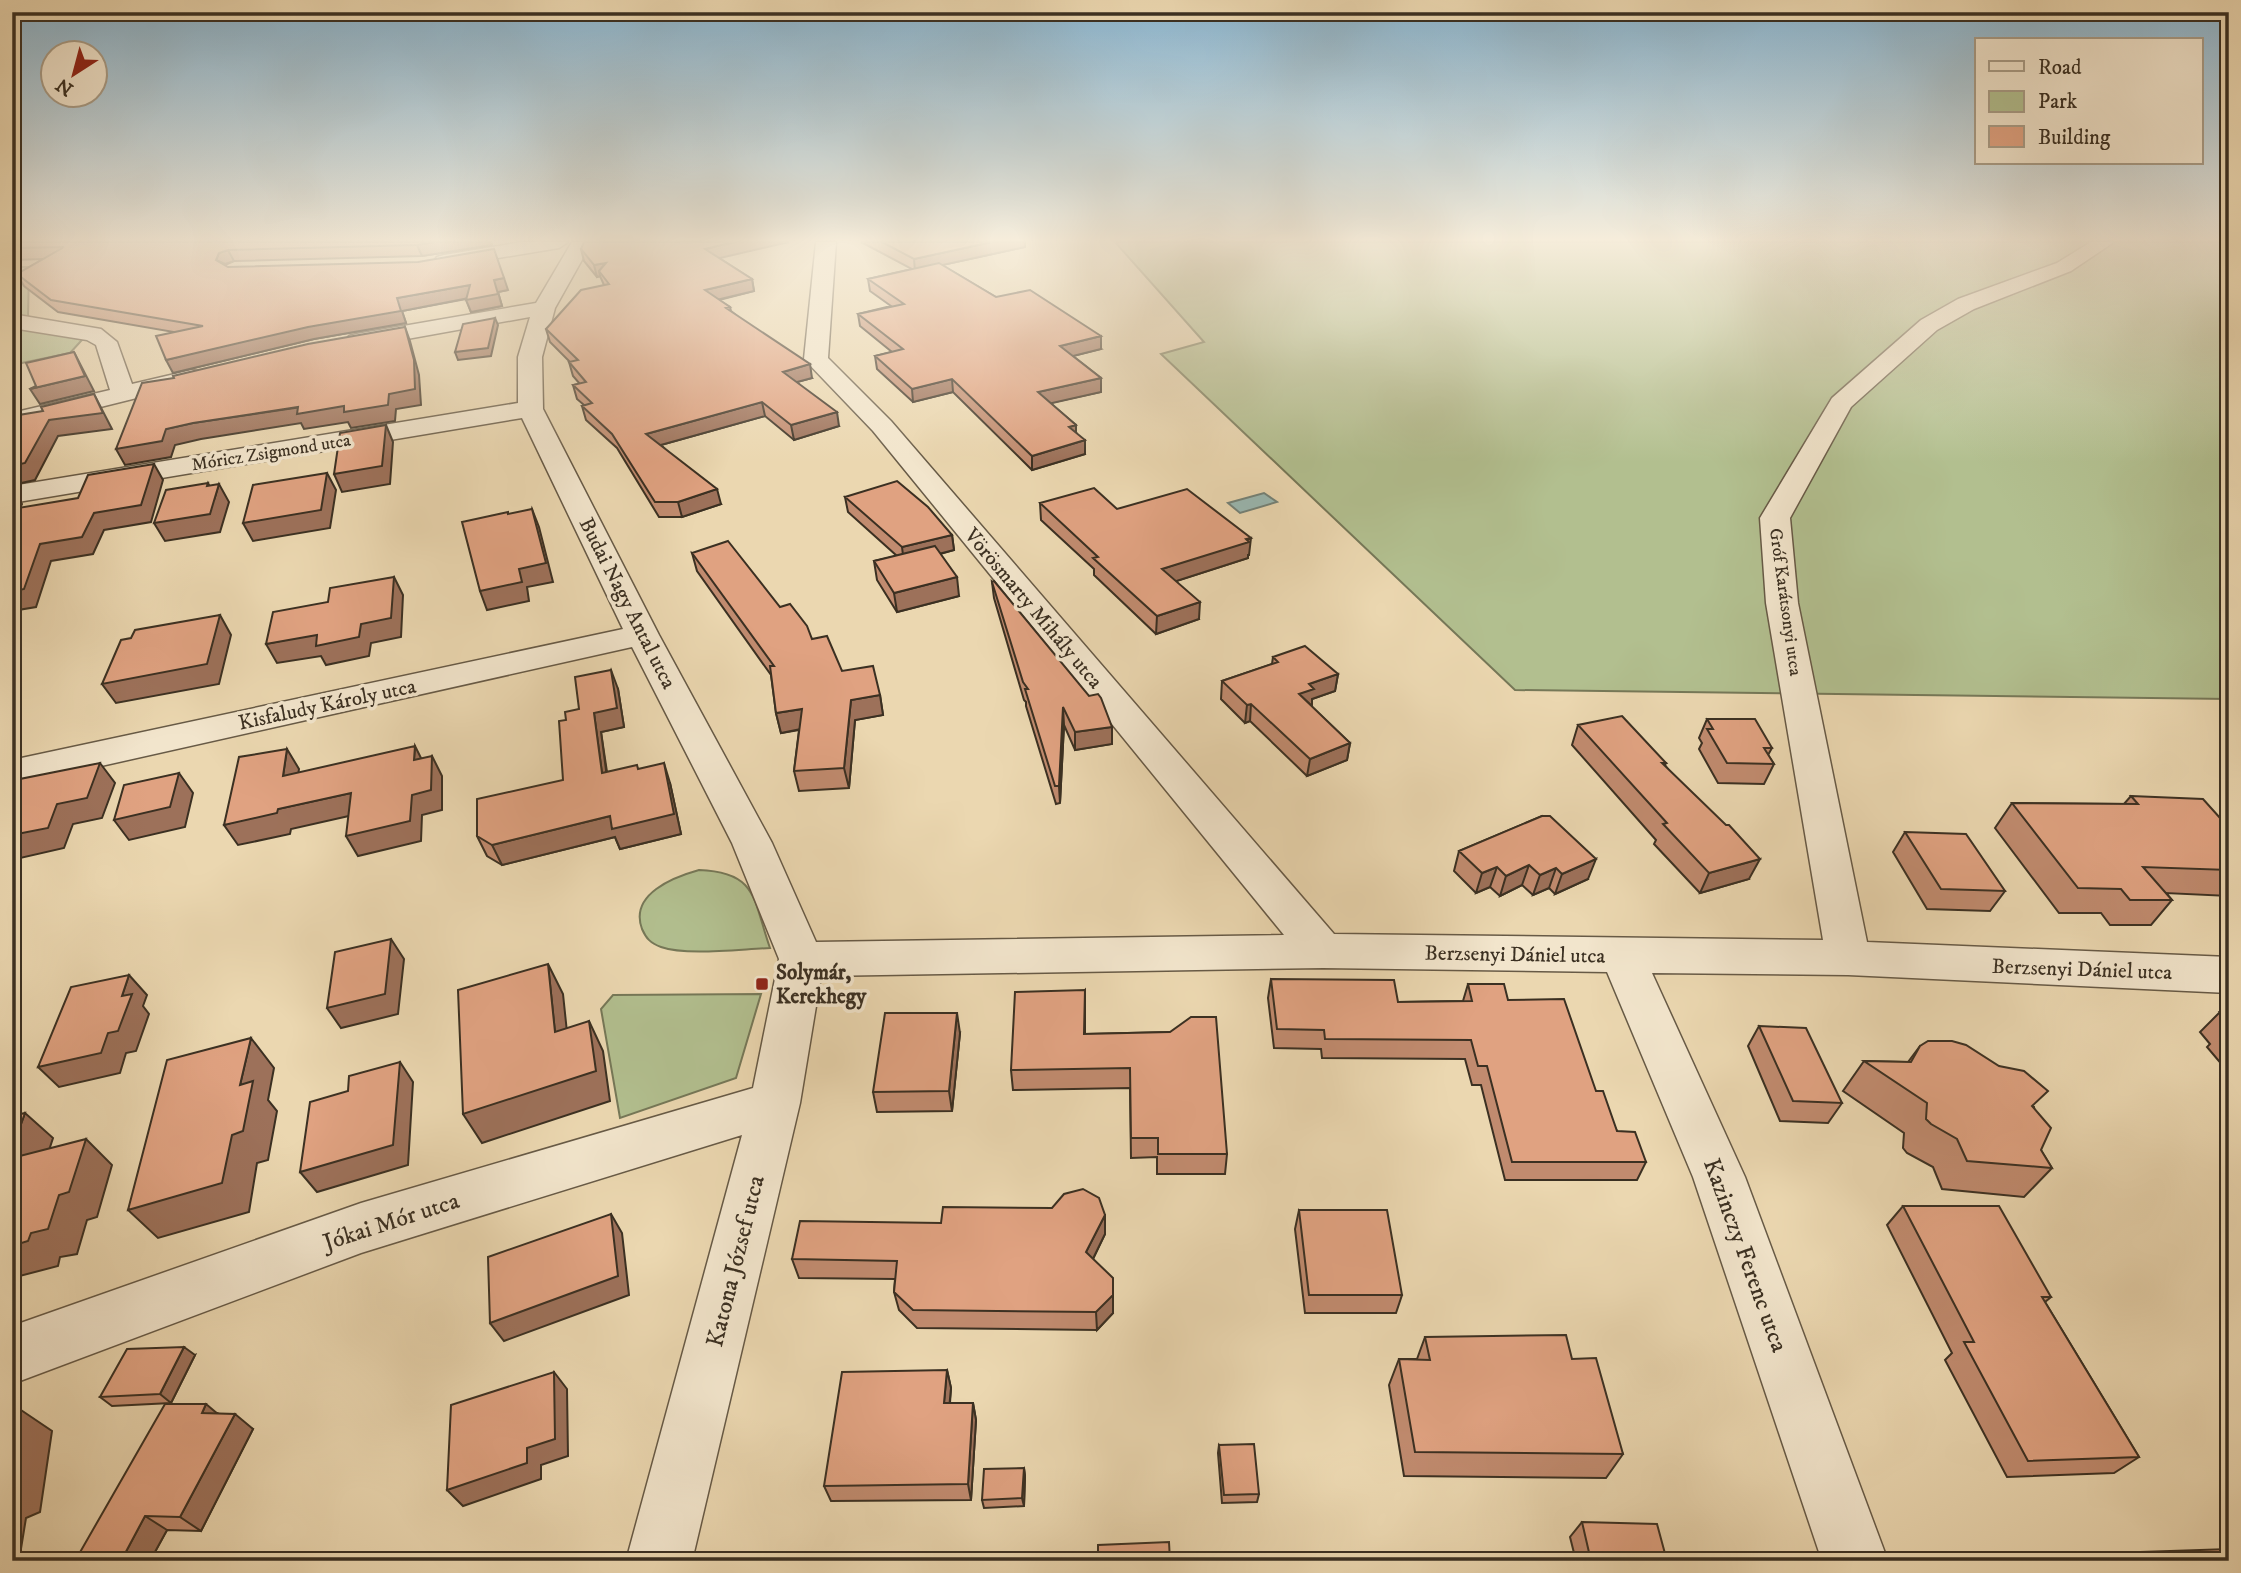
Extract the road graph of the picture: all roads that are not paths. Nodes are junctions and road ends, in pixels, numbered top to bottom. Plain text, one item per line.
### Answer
1 (502, 315) edge
2 (542, 315) edge
3 (820, 315) edge
4 (1947, 315) edge
5 (12, 321) edge
6 (341, 344) edge
7 (212, 372) edge
8 (123, 393) junction
9 (530, 409) junction
10 (12, 421) edge
11 (12, 495) edge
12 (642, 635) junction
13 (12, 773) edge
14 (1323, 951) junction
15 (1622, 955) junction
16 (1848, 958) junction
17 (801, 959) junction
18 (2229, 975) edge
19 (775, 1103) junction
20 (12, 1355) edge
21 (659, 1561) edge
22 (1855, 1561) edge

1 - 6 street
2 - 9 street, Budai Nagy Antal utca
3 - 14 street, Vörösmarty Mihály utca
4 - 16 street, Gróf Karátsonyi utca
5 - 8 street
7 - 8 street
8 - 10 street
9 - 11 street, Móricz Zsigmond utca
9 - 12 street, Budai Nagy Antal utca
12 - 13 street, Kisfaludy Károly utca
12 - 17 street, Budai Nagy Antal utca
14 - 15 street, Berzsenyi Dániel utca
14 - 17 street, Berzsenyi Dániel utca
15 - 16 street, Berzsenyi Dániel utca
15 - 22 street, Kazinczy Ferenc utca
16 - 18 street, Berzsenyi Dániel utca
17 - 19 street, Katona József utca
19 - 20 street, Jókai Mór utca
19 - 21 street, Katona József utca

